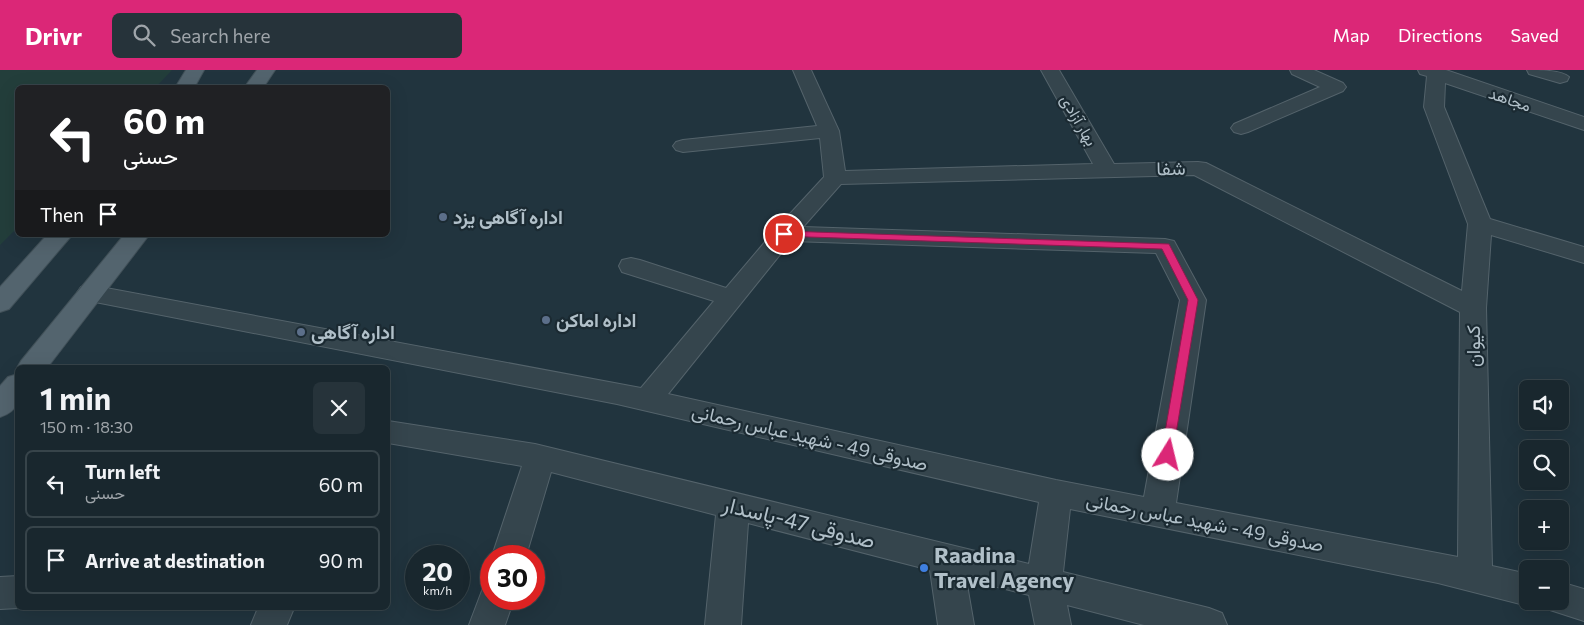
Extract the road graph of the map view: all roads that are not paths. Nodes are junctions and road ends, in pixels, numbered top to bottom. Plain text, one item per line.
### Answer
1 (195, 70) edge
2 (266, 70) edge
3 (802, 70) edge
4 (1050, 70) edge
5 (1298, 70) edge
6 (1536, 70) edge
7 (1433, 71) edge
8 (1560, 77) dead end
9 (186, 85) edge
10 (255, 85) edge
11 (1584, 124) edge
12 (1241, 128) dead end
13 (829, 131) junction
14 (683, 146) dead end
15 (1107, 170) junction
16 (836, 178) junction
17 (1480, 224) junction
18 (784, 234) junction
19 (58, 237) edge
20 (135, 237) edge
21 (1584, 255) edge
22 (631, 266) dead end
23 (90, 293) junction
24 (731, 298) junction
25 (1, 301) edge
26 (1473, 308) junction
27 (33, 365) edge
28 (15, 388) edge
29 (647, 400) junction
30 (0, 406) edge
31 (390, 432) edge
32 (540, 458) junction
33 (1056, 493) junction
34 (733, 506) junction
35 (1158, 513) junction
36 (512, 545) edge
37 (945, 558) junction
38 (1475, 577) junction
39 (1044, 583) junction
40 (1519, 588) edge
41 (15, 592) edge
42 (0, 593) edge
43 (1569, 601) edge
44 (1584, 605) edge
45 (275, 610) edge
46 (492, 610) edge
47 (269, 625) edge
48 (487, 625) edge
49 (723, 625) edge
50 (956, 625) edge
51 (1053, 625) edge
52 (1209, 625) edge

1 - 9 main road
2 - 10 main road
3 - 13 street
4 - 15 street, بهار آزادی
5 - 12 street
6 - 8 street
7 - 11 street, مجاهد
7 - 17 street
13 - 14 street
13 - 16 street
15 - 16 street, شفا
15 - 26 street, شفا
16 - 18 street
17 - 21 street
17 - 26 street, کیوان
18 - 24 street
18 - 35 street
19 - 25 main road
20 - 23 main road
22 - 24 street
23 - 27 main road
23 - 29 street, صدوقی 49 - شهید عباس رحمانی
24 - 29 street
26 - 38 street, کیوان
28 - 30 main road
29 - 33 street, صدوقی 49 - شهید عباس رحمانی
31 - 32 street, صدوقی 47-پاسدار
32 - 34 street, صدوقی 47-پاسدار
32 - 36 street
33 - 35 street, صدوقی 49 - شهید عباس رحمانی
33 - 39 street
34 - 37 street, صدوقی 47-پاسدار
34 - 49 street
35 - 38 street, صدوقی 49 - شهید عباس رحمانی
37 - 39 street, صدوقی 47-پاسدار
37 - 50 street
38 - 40 street, صدوقی 49 - شهید عباس رحمانی
39 - 51 street
39 - 52 street, صدوقی 47-پاسدار
41 - 42 street
43 - 44 street
45 - 47 street
46 - 48 street

